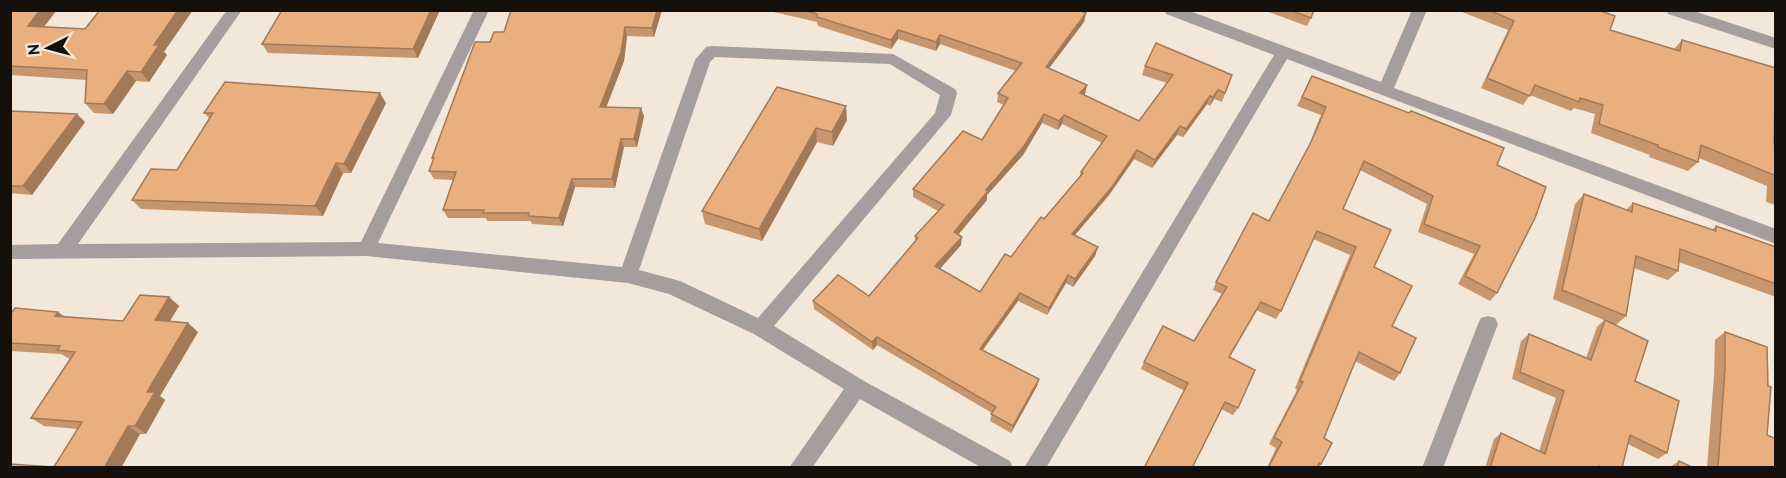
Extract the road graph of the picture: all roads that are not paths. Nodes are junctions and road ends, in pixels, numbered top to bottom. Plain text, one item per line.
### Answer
1 (235, 10) edge
2 (482, 10) edge
3 (1171, 10) edge
4 (1420, 10) edge
5 (1673, 10) edge
6 (1776, 44) edge
7 (1283, 53) junction
8 (1384, 91) junction
9 (1776, 237) edge
10 (366, 249) junction
11 (63, 251) junction
12 (10, 252) edge
13 (628, 275) junction
14 (1488, 324) dead end
15 (761, 328) junction
16 (857, 387) junction
17 (799, 468) edge
18 (1003, 468) edge
19 (1034, 468) edge
20 (1432, 468) edge

1 - 11 street
2 - 10 street
3 - 7 street
4 - 8 street
5 - 6 street
7 - 8 street
7 - 19 street
8 - 9 street
10 - 11 street
10 - 13 street
11 - 12 street
13 - 15 street
13 - 15 street
14 - 20 street
15 - 16 street
16 - 17 street
16 - 18 street

